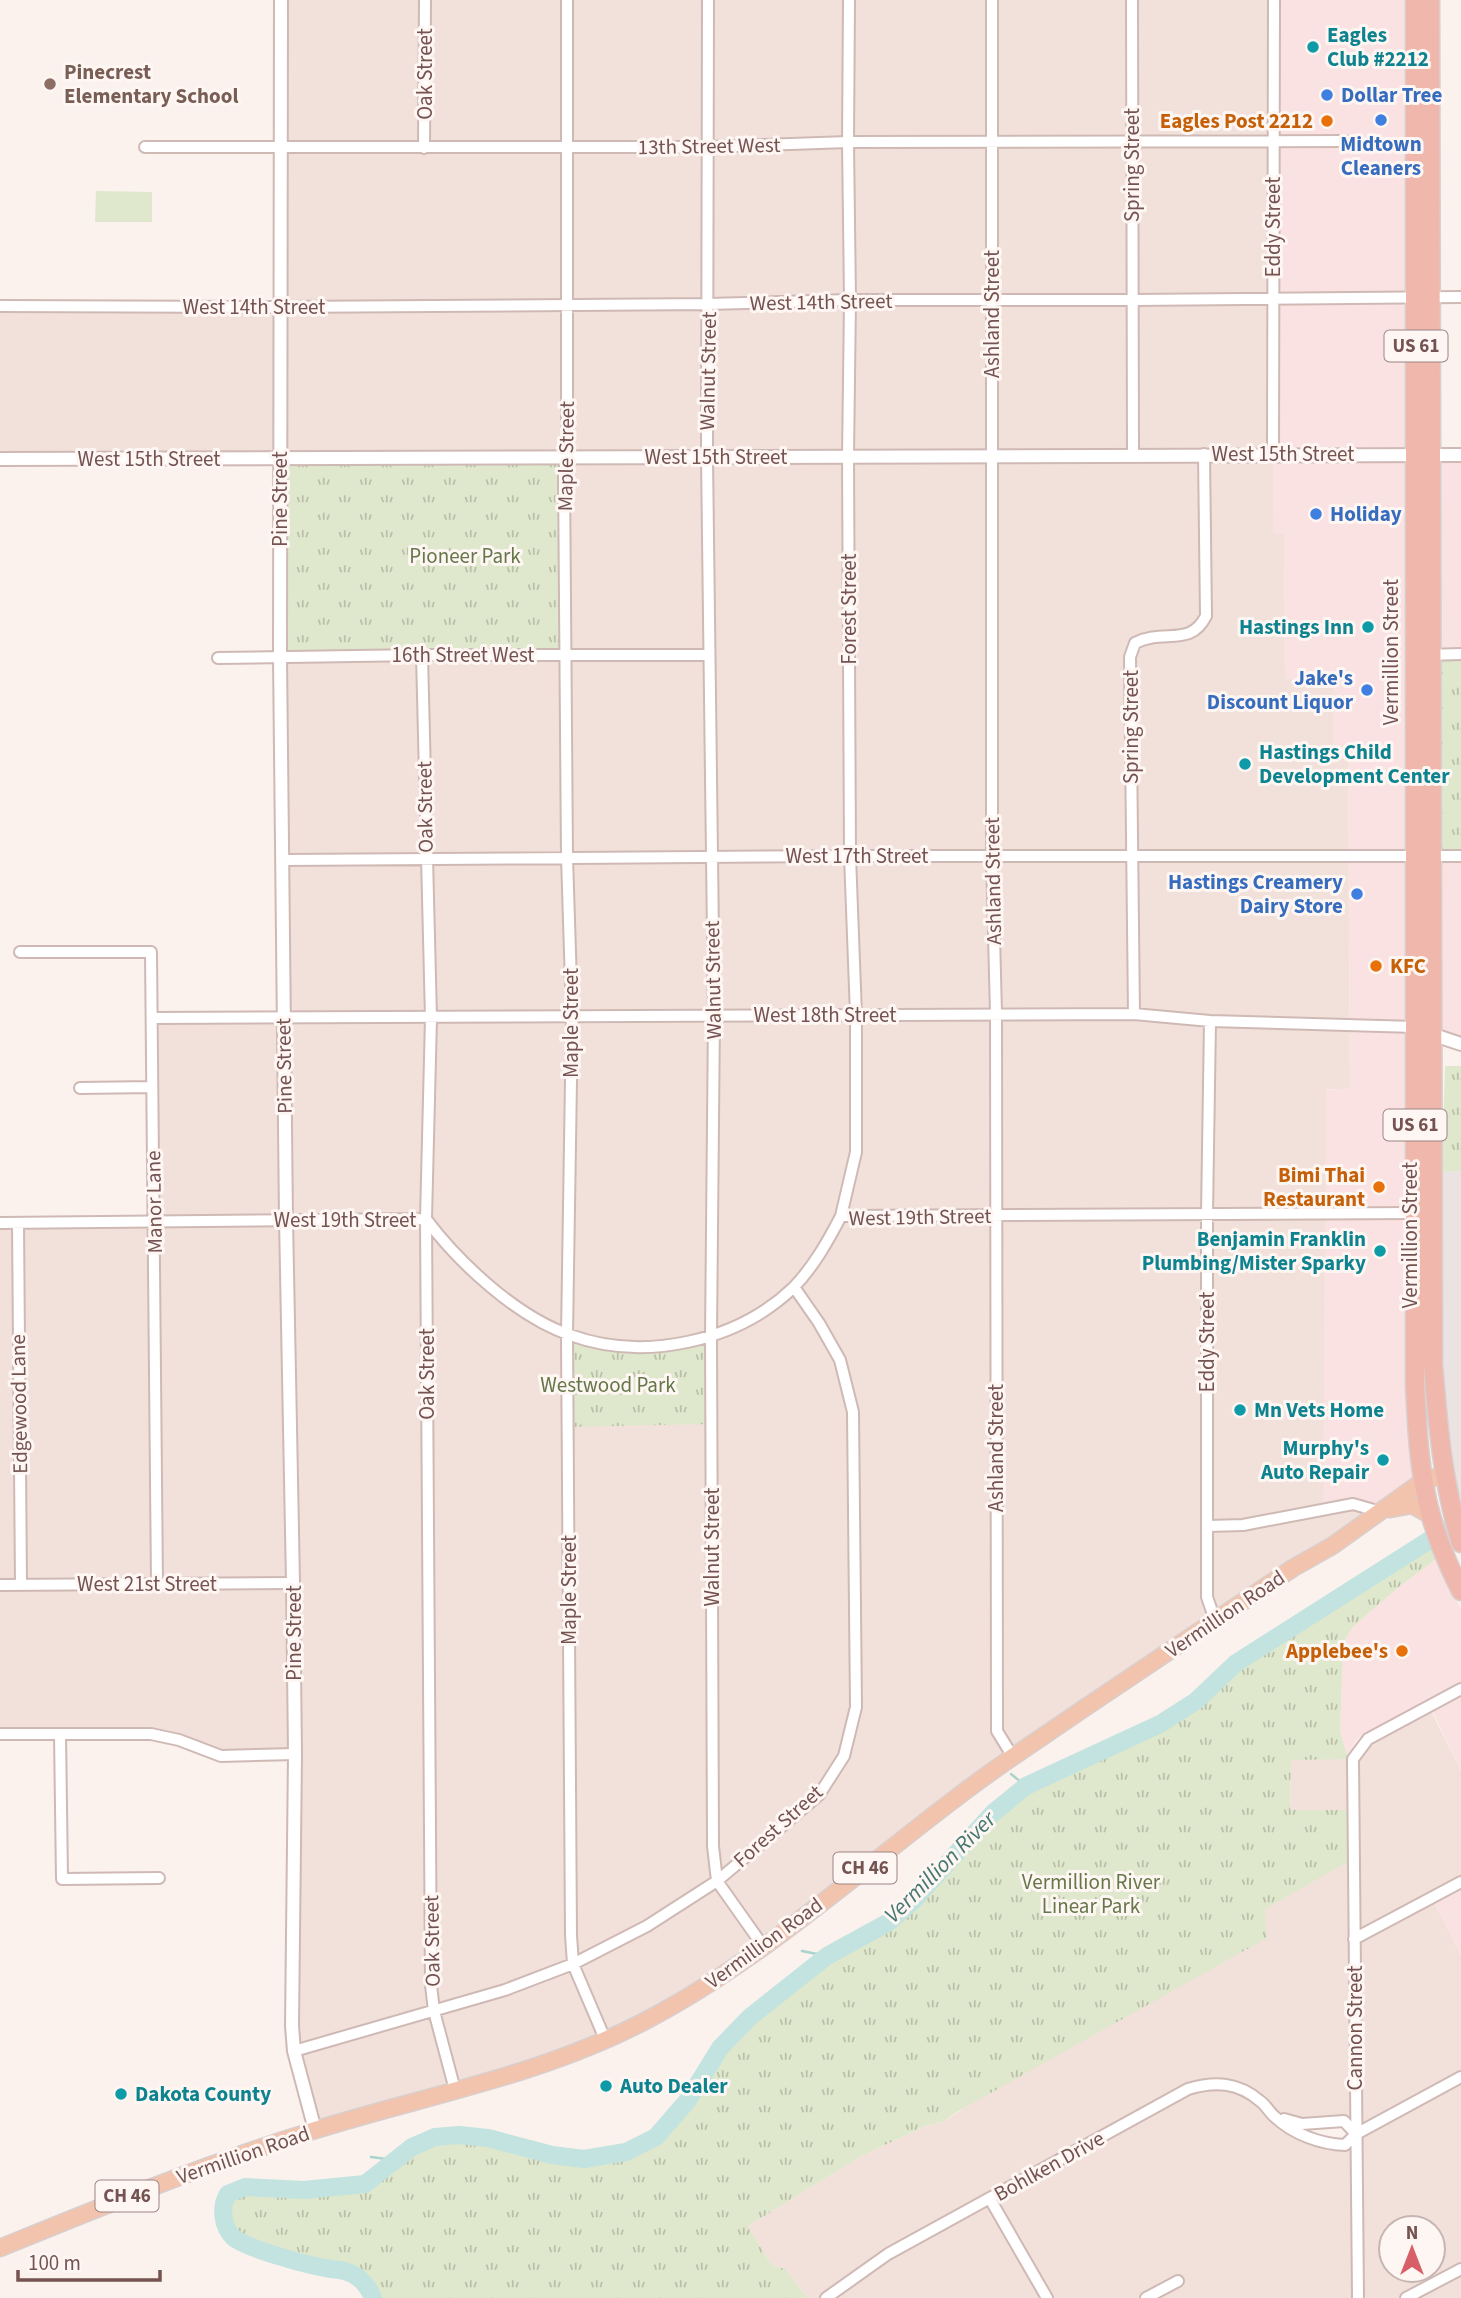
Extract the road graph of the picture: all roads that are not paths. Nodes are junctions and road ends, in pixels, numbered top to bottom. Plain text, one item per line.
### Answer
1 (282, 0) edge
2 (425, 0) edge
3 (567, 0) edge
4 (708, 0) edge
5 (849, 0) edge
6 (992, 0) edge
7 (1132, 0) edge
8 (1274, 0) edge
9 (1415, 0) edge
10 (1430, 0) edge
11 (1346, 141) dead end
12 (848, 142) junction
13 (992, 142) junction
14 (1132, 142) junction
15 (1273, 142) junction
16 (145, 148) dead end
17 (281, 148) junction
18 (424, 148) junction
19 (566, 148) junction
20 (709, 148) junction
21 (1424, 297) junction
22 (1273, 298) junction
23 (1461, 298) edge
24 (850, 300) junction
25 (991, 300) junction
26 (1134, 300) junction
27 (708, 304) junction
28 (567, 305) junction
29 (0, 306) edge
30 (279, 307) junction
31 (1204, 454) junction
32 (1273, 454) junction
33 (1133, 455) junction
34 (1423, 455) junction
35 (1461, 455) edge
36 (707, 457) junction
37 (848, 457) junction
38 (992, 457) junction
39 (567, 458) junction
40 (0, 459) edge
41 (280, 459) junction
42 (1461, 654) edge
43 (422, 655) junction
44 (565, 655) junction
45 (708, 655) junction
46 (1423, 655) junction
47 (280, 657) junction
48 (218, 658) dead end
49 (850, 856) junction
50 (992, 856) junction
51 (1131, 856) junction
52 (1423, 856) junction
53 (1461, 856) edge
54 (426, 858) junction
55 (567, 858) junction
56 (712, 858) junction
57 (282, 860) junction
58 (20, 952) dead end
59 (996, 1014) junction
60 (1133, 1014) junction
61 (572, 1016) junction
62 (714, 1016) junction
63 (856, 1016) junction
64 (431, 1017) junction
65 (152, 1018) junction
66 (284, 1018) junction
67 (1210, 1021) junction
68 (1415, 1027) junction
69 (1433, 1035) junction
70 (1461, 1044) edge
71 (152, 1087) junction
72 (80, 1088) dead end
73 (1424, 1213) junction
74 (1207, 1214) junction
75 (841, 1216) junction
76 (995, 1216) junction
77 (286, 1219) junction
78 (426, 1219) junction
79 (154, 1220) junction
80 (0, 1223) edge
81 (18, 1223) junction
82 (794, 1287) junction
83 (567, 1335) junction
84 (711, 1336) junction
85 (1443, 1475) junction
86 (1423, 1481) junction
87 (1381, 1512) junction
88 (1430, 1515) junction
89 (1208, 1526) junction
90 (1461, 1543) edge
91 (293, 1583) junction
92 (157, 1584) junction
93 (0, 1585) edge
94 (21, 1585) junction
95 (1461, 1591) edge
96 (1215, 1620) junction
97 (1461, 1689) edge
98 (0, 1734) edge
99 (60, 1734) junction
100 (295, 1754) junction
101 (1013, 1757) junction
102 (159, 1878) dead end
103 (717, 1881) junction
104 (1461, 1882) edge
105 (1354, 1939) junction
106 (763, 1946) junction
107 (573, 1964) junction
108 (434, 2011) junction
109 (605, 2039) junction
110 (294, 2051) junction
111 (1461, 2077) edge
112 (456, 2091) junction
113 (1275, 2117) junction
114 (315, 2130) junction
115 (1356, 2134) junction
116 (990, 2199) junction
117 (0, 2248) edge
118 (1461, 2269) edge
119 (1178, 2281) dead end
120 (827, 2298) edge
121 (1047, 2298) edge
122 (1146, 2298) edge
123 (1358, 2298) edge
124 (1406, 2298) edge

1 - 17 street, Pine Street
2 - 18 street, Oak Street
3 - 19 street, Maple Street
4 - 20 street, Walnut Street
5 - 12 street, Forest Street
6 - 13 street, Ashland Street
7 - 14 street, Spring Street
8 - 15 street, Eddy Street
9 - 21 highway, Vermillion Street / US 61
10 - 21 highway, Vermillion Street / US 61
11 - 15 street, 13th Street West
12 - 13 street, 13th Street West
12 - 20 street, 13th Street West
12 - 24 street, Forest Street
13 - 14 street, 13th Street West
13 - 25 street, Ashland Street
14 - 15 street, 13th Street West
14 - 26 street, Spring Street
15 - 22 street, Eddy Street
16 - 17 street, 13th Street West
17 - 18 street, 13th Street West
17 - 30 street, Pine Street
18 - 19 street, 13th Street West
19 - 20 street, 13th Street West
19 - 28 street, Maple Street
20 - 27 street, Walnut Street
21 - 22 street, West 14th Street
21 - 23 street, West 14th Street
21 - 34 highway, Vermillion Street / US 61
22 - 26 street, West 14th Street
22 - 32 street, Eddy Street
24 - 25 street, West 14th Street
24 - 27 street, West 14th Street
24 - 37 street, Forest Street
25 - 26 street, West 14th Street
25 - 38 street, Ashland Street
26 - 33 street, Spring Street
27 - 28 street, West 14th Street
27 - 36 street, Walnut Street
28 - 30 street, West 14th Street
28 - 39 street, Maple Street
29 - 30 street, West 14th Street
30 - 41 street, Pine Street
31 - 32 street, West 15th Street
31 - 33 street, West 15th Street
31 - 51 street, Spring Street
32 - 34 street, West 15th Street
33 - 38 street, West 15th Street
34 - 35 street, West 15th Street
34 - 46 highway, Vermillion Street / US 61
36 - 37 street, West 15th Street
36 - 39 street, West 15th Street
36 - 45 street, Walnut Street
37 - 38 street, West 15th Street
37 - 49 street, Forest Street
38 - 50 street, Ashland Street
39 - 41 street, West 15th Street
39 - 44 street, Maple Street
40 - 41 street, West 15th Street
41 - 47 street, Pine Street
42 - 46 street
43 - 44 street, 16th Street West
43 - 47 street, 16th Street West
43 - 54 street, Oak Street
44 - 45 street, 16th Street West
44 - 55 street, Maple Street
45 - 56 street, Walnut Street
46 - 52 highway, Vermillion Street / US 61
47 - 48 street, 16th Street West
47 - 57 street, Pine Street
49 - 50 street, West 17th Street
49 - 56 street, West 17th Street
49 - 63 street, Forest Street
50 - 51 street, West 17th Street
50 - 59 street, Ashland Street
51 - 52 street, West 17th Street
51 - 60 street, Spring Street
52 - 53 street, West 17th Street
52 - 68 highway, Vermillion Street / US 61
52 - 69 highway, Vermillion Street / US 61
54 - 55 street, West 17th Street
54 - 57 street, West 17th Street
54 - 64 street, Oak Street
55 - 56 street, West 17th Street
55 - 61 street, Maple Street
56 - 62 street, Walnut Street
57 - 66 street, Pine Street
58 - 65 street, Manor Lane
59 - 60 street, West 18th Street
59 - 63 street, West 18th Street
59 - 76 street, Ashland Street
60 - 67 street, West 18th Street
61 - 62 street, West 18th Street
61 - 64 street, West 18th Street
61 - 83 street, Maple Street
62 - 63 street, West 18th Street
62 - 84 street, Walnut Street
63 - 75 street, Forest Street
64 - 66 street, West 18th Street
64 - 78 street, Oak Street
65 - 66 street, West 18th Street
65 - 71 street, Manor Lane
66 - 77 street, Pine Street
67 - 68 street, West 18th Street
67 - 74 street, Eddy Street
68 - 69 street
68 - 73 highway, Vermillion Street / US 61
69 - 70 street
69 - 73 highway, Vermillion Street / US 61
71 - 72 street
71 - 79 street, Manor Lane
73 - 74 street, West 19th Street
73 - 85 highway, Vermillion Street / US 61
73 - 86 highway, Vermillion Street / US 61
74 - 76 street, West 19th Street
74 - 89 street, Eddy Street
75 - 76 street, West 19th Street
75 - 82 street, West 19th Street
76 - 101 street, Ashland Street
77 - 78 street, West 19th Street
77 - 79 street, West 19th Street
77 - 91 street, Pine Street
78 - 83 street, West 19th Street
78 - 108 street, Oak Street
79 - 81 street, West 19th Street
79 - 92 street, Manor Lane
80 - 81 street, West 19th Street
81 - 94 street, Edgewood Lane
82 - 84 street, West 19th Street
82 - 103 street, Forest Street
83 - 84 street, West 19th Street
83 - 107 street, Maple Street
84 - 103 street, Walnut Street
85 - 86 main road, Vermillion Road / CH 46
85 - 90 highway, Vermillion Street / US 61
86 - 87 main road, Vermillion Road / CH 46
86 - 88 highway, Vermillion Street / US 61
87 - 88 main road
87 - 89 street
87 - 96 main road, Vermillion Road / CH 46
88 - 95 highway, Vermillion Street / US 61
89 - 96 street, Eddy Street
91 - 92 street, West 21st Street
91 - 100 street, Pine Street
92 - 94 street, West 21st Street
93 - 94 street, West 21st Street
96 - 101 main road, Vermillion Road / CH 46
97 - 105 street, Cannon Street
98 - 99 street
99 - 100 street
99 - 102 street
100 - 110 street, Pine Street
101 - 106 main road, Vermillion Road / CH 46
103 - 106 street
103 - 107 street, Forest Street
104 - 105 street
105 - 115 street, Cannon Street
106 - 109 main road, Vermillion Road / CH 46
107 - 108 street, Forest Street
107 - 109 street, Maple Street
108 - 110 street, Forest Street
108 - 112 street, Oak Street
109 - 112 main road, Vermillion Road / CH 46
110 - 114 street, Pine Street
111 - 115 street, Bohlken Drive
112 - 114 main road, Vermillion Road / CH 46
113 - 115 street
113 - 115 street, Bohlken Drive
113 - 116 street, Bohlken Drive
114 - 117 main road, Vermillion Road / CH 46
115 - 123 street, Cannon Street
116 - 120 street, Bohlken Drive
116 - 121 street
118 - 124 street
119 - 122 street

